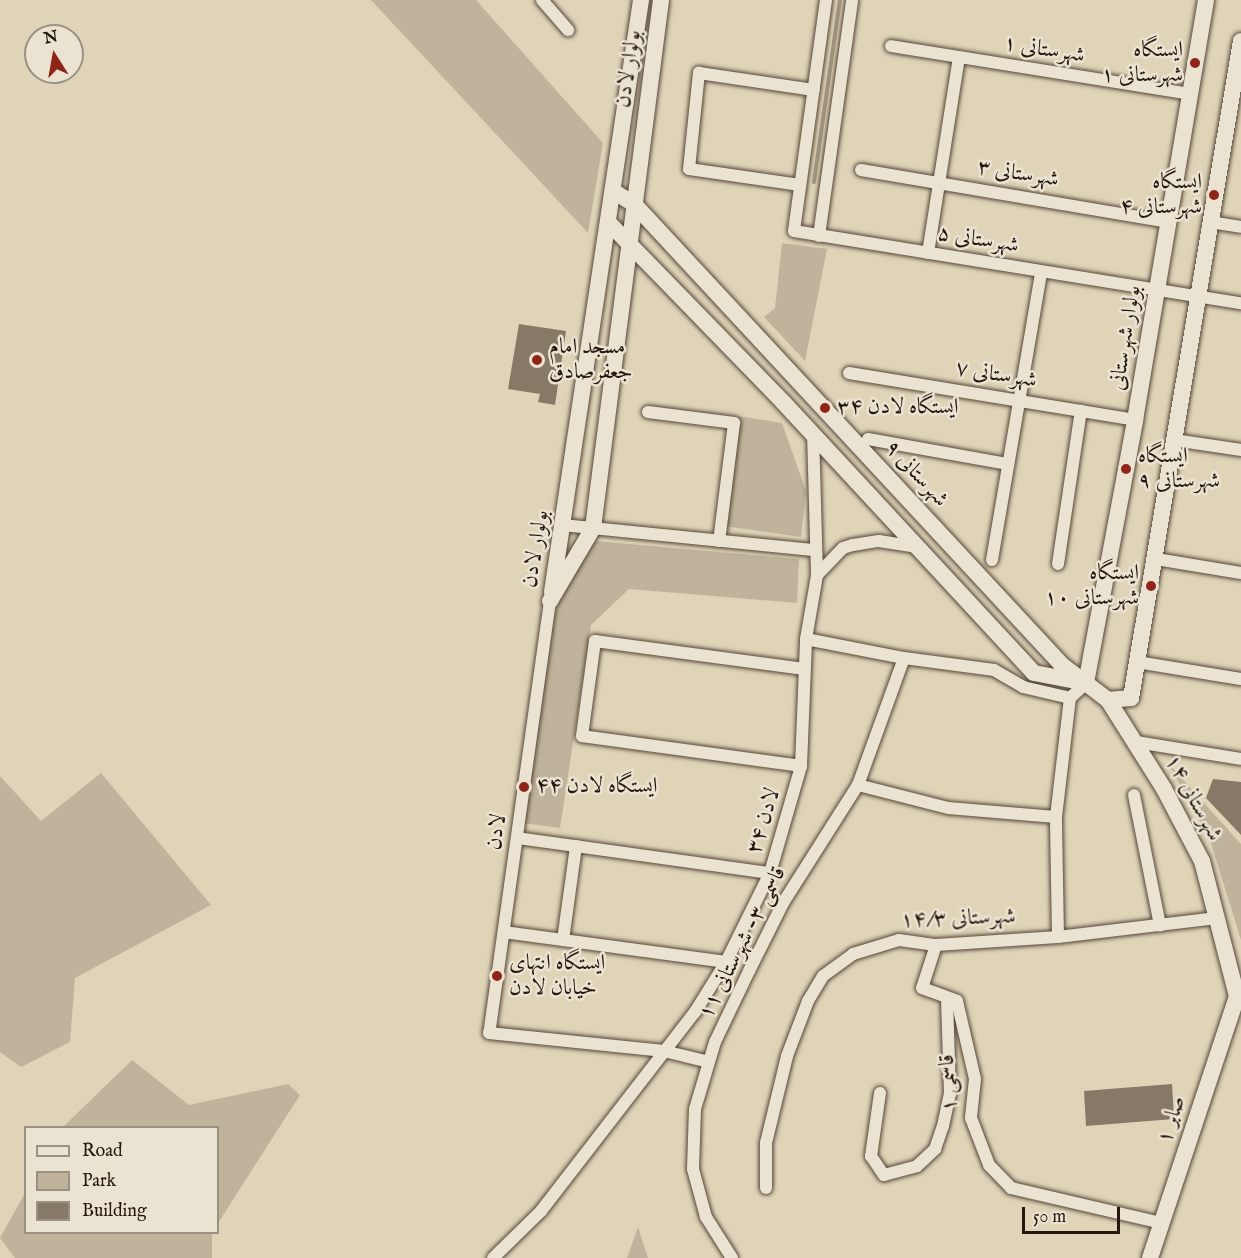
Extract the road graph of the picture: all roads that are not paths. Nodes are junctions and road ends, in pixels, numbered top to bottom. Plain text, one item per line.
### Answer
1 (542, 0) edge
2 (641, 0) edge
3 (661, 0) edge
4 (826, 0) edge
5 (852, 0) edge
6 (1206, 0) edge
7 (568, 30) dead end
8 (1241, 41) edge
9 (891, 46) dead end
10 (959, 57) junction
11 (814, 90) junction
12 (1190, 94) junction
13 (1236, 98) edge
14 (861, 170) dead end
15 (940, 183) junction
16 (800, 185) junction
17 (613, 191) junction
18 (633, 204) junction
19 (1168, 222) junction
20 (1209, 222) junction
21 (609, 223) junction
22 (1241, 227) edge
23 (819, 236) junction
24 (628, 240) junction
25 (928, 253) junction
26 (1041, 272) junction
27 (1156, 290) junction
28 (1197, 296) junction
29 (1241, 303) edge
30 (849, 373) dead end
31 (1019, 400) junction
32 (1081, 411) junction
33 (648, 412) dead end
34 (1135, 420) junction
35 (813, 434) junction
36 (868, 439) dead end
37 (1174, 440) junction
38 (1241, 450) edge
39 (1007, 464) junction
40 (561, 525) junction
41 (592, 528) junction
42 (719, 541) junction
43 (918, 547) junction
44 (813, 550) junction
45 (1156, 559) junction
46 (992, 560) dead end
47 (1058, 564) dead end
48 (1241, 573) edge
49 (817, 575) junction
50 (550, 602) junction
51 (806, 639) junction
52 (904, 658) junction
53 (1137, 662) junction
54 (804, 669) junction
55 (1241, 679) edge
56 (1086, 683) junction
57 (1070, 698) junction
58 (1108, 700) junction
59 (1136, 742) junction
60 (1241, 759) edge
61 (801, 766) junction
62 (858, 785) junction
63 (1134, 795) dead end
64 (1056, 817) junction
65 (517, 838) junction
66 (576, 846) junction
67 (770, 873) junction
68 (1217, 918) junction
69 (1160, 925) junction
70 (504, 932) junction
71 (1058, 937) junction
72 (563, 940) junction
73 (936, 945) junction
74 (726, 962) junction
75 (1239, 997) edge
76 (947, 998) junction
77 (664, 1051) junction
78 (709, 1062) junction
79 (880, 1093) dead end
80 (766, 1188) dead end
81 (1162, 1223) junction
82 (493, 1258) edge
83 (732, 1258) edge
84 (1150, 1258) edge

1 - 7 street
2 - 17 street, بولوار لادن
3 - 18 street, بولوار لادن
4 - 11 street
5 - 23 street
6 - 12 street, بولوار شهرستانی
8 - 13 street
9 - 10 street, شهرستانی ۱
10 - 12 street, شهرستانی ۱
10 - 15 street
11 - 16 street
11 - 16 street
12 - 19 street, بولوار شهرستانی
13 - 20 street
14 - 15 street, شهرستانی ۳
15 - 19 street, شهرستانی ۳
15 - 25 street
16 - 23 street, شهرستانی ۵
17 - 18 street, شهرستانی ۹
17 - 21 street, بولوار لادن
18 - 24 street, بولوار لادن
18 - 56 street, شهرستانی ۹
19 - 27 street, بولوار شهرستانی
20 - 22 street
20 - 28 street
21 - 24 street
21 - 40 street, بولوار لادن
23 - 25 street, شهرستانی ۵
24 - 35 street
24 - 41 street, بولوار لادن
25 - 26 street, شهرستانی ۵
26 - 27 street, شهرستانی ۵
26 - 31 street
27 - 28 street, شهرستانی ۵
27 - 34 street, بولوار شهرستانی
28 - 29 street, شهرستانی ۵
28 - 37 street
30 - 31 street, شهرستانی ۷
31 - 32 street, شهرستانی ۷
31 - 39 street
32 - 34 street, شهرستانی ۷
32 - 47 street
33 - 42 street
34 - 56 street, بولوار شهرستانی
35 - 43 street
35 - 44 street, لادن ۳۴
36 - 39 street
37 - 38 street
37 - 45 street
39 - 46 street
40 - 41 street
40 - 50 street, بولوار لادن
41 - 42 street
41 - 50 street, بولوار لادن
42 - 44 street
43 - 49 street
43 - 56 street
44 - 49 street, لادن ۳۴
45 - 48 street
45 - 53 street
49 - 51 street, لادن ۳۴
50 - 65 street, لادن
51 - 52 street
51 - 54 street, لادن ۳۴
52 - 57 street
52 - 62 street, قاسمی ۳- شهرستانی ۱۱
53 - 55 street
53 - 58 street
54 - 61 street, لادن ۳۴
54 - 61 street
56 - 57 street
56 - 58 street, شهرستانی ۹
57 - 64 street
58 - 59 street, شهرستانی ۱۴
59 - 60 street
59 - 68 street, شهرستانی ۱۴
61 - 67 street, لادن ۳۴
62 - 64 street
62 - 78 street, قاسمی ۳- شهرستانی ۱۱
63 - 69 street
64 - 71 street
65 - 66 street
65 - 70 street, لادن
66 - 67 street
66 - 72 street
67 - 74 street, لادن ۳۴
68 - 69 street, شهرستانی ۱۴/۳
68 - 75 street, شهرستانی ۱۴
69 - 71 street, شهرستانی ۱۴/۳
70 - 72 street
70 - 77 street, لادن
71 - 73 street, شهرستانی ۱۴/۳
72 - 74 street
73 - 76 street
73 - 80 street, شهرستانی ۱۴/۳
74 - 77 street, لادن ۳۴
75 - 81 street, صابر ۱
76 - 79 street
76 - 81 street, قاسمی ۱
77 - 78 street
77 - 82 street, لادن ۳۴
78 - 83 street, قاسمی ۳- شهرستانی ۱۱
81 - 84 street, صابر ۱

